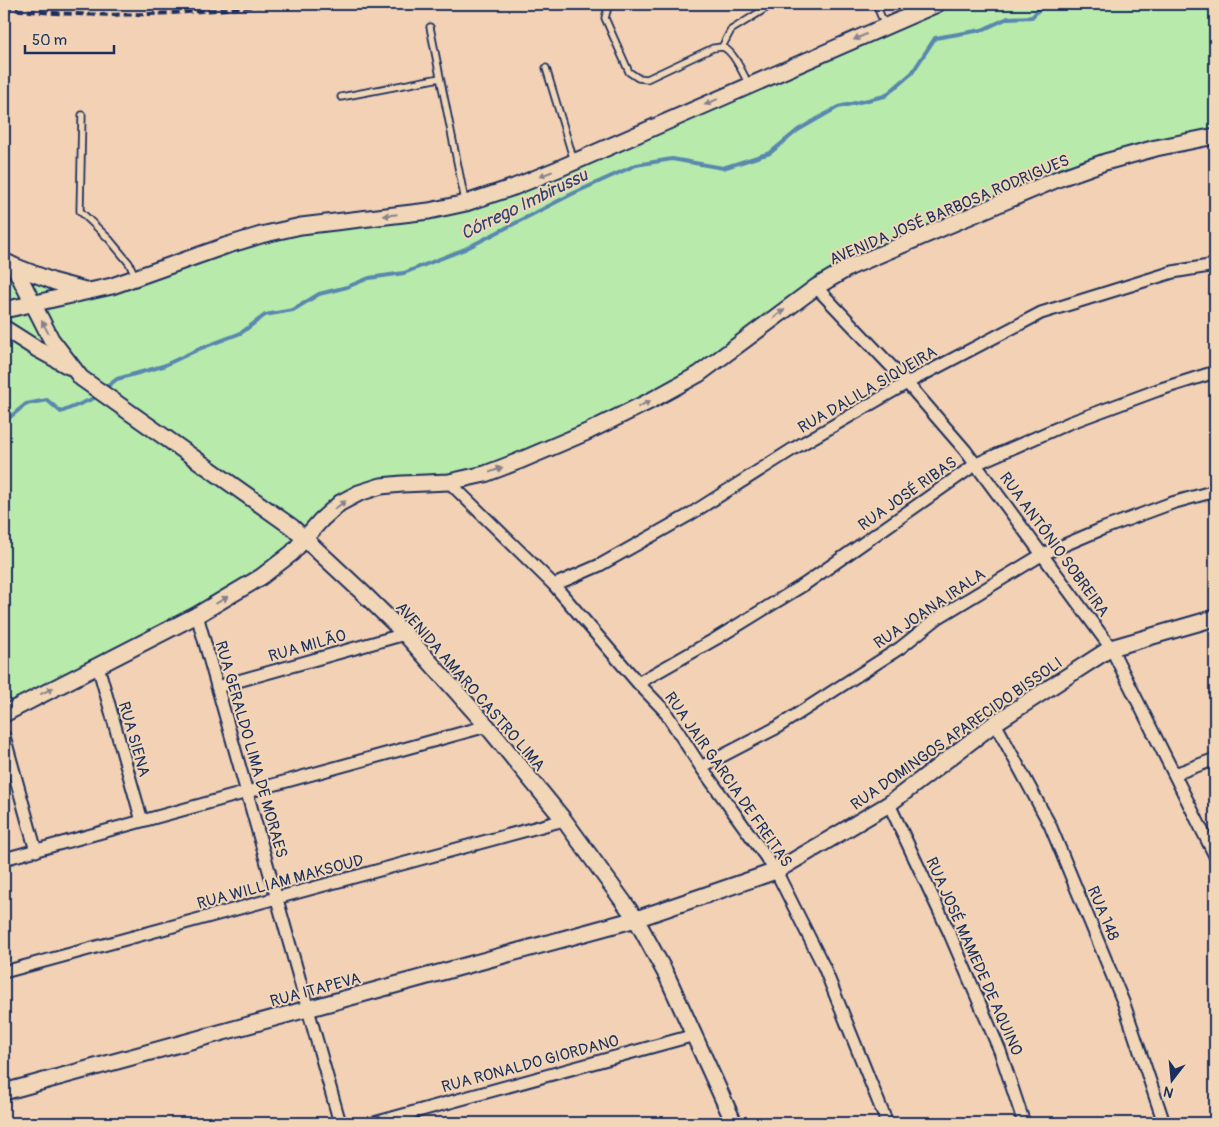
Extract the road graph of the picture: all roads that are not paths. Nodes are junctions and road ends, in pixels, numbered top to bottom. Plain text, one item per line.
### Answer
1 (609, 4) edge
2 (773, 4) edge
3 (876, 4) edge
4 (937, 4) edge
5 (885, 26) junction
6 (430, 27) dead end
7 (722, 47) junction
8 (546, 68) dead end
9 (440, 78) junction
10 (749, 85) junction
11 (341, 97) dead end
12 (82, 115) dead end
13 (1215, 136) edge
14 (574, 162) junction
15 (466, 203) junction
16 (9, 263) edge
17 (1215, 265) edge
18 (136, 278) junction
19 (816, 287) junction
20 (89, 291) junction
21 (32, 303) junction
22 (4, 310) edge
23 (4, 328) edge
24 (1215, 372) edge
25 (77, 373) junction
26 (907, 383) junction
27 (976, 464) junction
28 (449, 482) junction
29 (1215, 491) edge
30 (306, 539) junction
31 (1043, 554) junction
32 (554, 585) junction
33 (197, 615) junction
34 (1215, 618) edge
35 (405, 634) junction
36 (1111, 648) junction
37 (98, 666) junction
38 (638, 683) junction
39 (217, 687) junction
40 (4, 714) edge
41 (995, 723) junction
42 (487, 726) junction
43 (4, 736) edge
44 (1215, 759) edge
45 (701, 767) junction
46 (1175, 774) junction
47 (247, 792) junction
48 (889, 804) junction
49 (564, 820) junction
50 (142, 821) junction
51 (36, 851) junction
52 (1215, 856) edge
53 (4, 859) edge
54 (776, 871) junction
55 (277, 899) junction
56 (636, 919) junction
57 (4, 972) edge
58 (308, 1010) junction
59 (695, 1035) junction
60 (4, 1092) edge
61 (340, 1123) edge
62 (374, 1123) edge
63 (734, 1123) edge
64 (887, 1123) edge
65 (1024, 1123) edge
66 (1164, 1123) edge

1 - 7 lane
2 - 7 lane
3 - 5 lane
4 - 5 street
5 -> 10 street
6 - 9 lane
7 - 10 lane
8 - 14 lane
9 - 11 lane
9 - 15 lane
10 -> 14 street
12 - 18 lane
13 - 19 street, AVENIDA JOSÉ BARBOSA RODRIGUES
14 -> 15 street
15 -> 18 street
16 - 20 street
16 - 21 street, AVENIDA AMARO CASTRO LIMA
17 - 26 street, RUA DALILA SIQUEIRA
18 - 20 street
19 - 26 street, RUA ANTÔNIO SOBREIRA
28 -> 19 street, AVENIDA JOSÉ BARBOSA RODRIGUES
20 - 21 street
21 - 22 street
25 -> 21 street, AVENIDA AMARO CASTRO LIMA
23 - 25 street, AVENIDA AMARO CASTRO LIMA
24 - 27 street, RUA JOSÉ RIBAS
25 - 30 street, AVENIDA AMARO CASTRO LIMA
26 - 27 street, RUA ANTÔNIO SOBREIRA
26 - 32 street, RUA DALILA SIQUEIRA
27 - 31 street, RUA ANTÔNIO SOBREIRA
27 - 38 street, RUA JOSÉ RIBAS
30 -> 28 street, AVENIDA JOSÉ BARBOSA RODRIGUES
28 - 32 street, RUA JAIR GARCIA DE FREITAS
29 - 31 street, RUA JOANA IRALA
33 -> 30 street, AVENIDA JOSÉ BARBOSA RODRIGUES
30 - 35 street, AVENIDA AMARO CASTRO LIMA
31 - 36 street, RUA ANTÔNIO SOBREIRA
31 - 45 street, RUA JOANA IRALA
32 - 38 street, RUA JAIR GARCIA DE FREITAS
33 - 37 street, AVENIDA JOSÉ BARBOSA RODRIGUES
33 - 39 street, RUA GERALDO LIMA DE MORAES
34 - 36 street, RUA DOMINGOS APARECIDO BISSOLI
35 - 39 street, RUA MILÃO
35 - 42 street, AVENIDA AMARO CASTRO LIMA
36 - 41 street, RUA DOMINGOS APARECIDO BISSOLI
36 - 46 street, RUA ANTÔNIO SOBREIRA
40 -> 37 street, AVENIDA JOSÉ BARBOSA RODRIGUES
37 - 50 street, RUA SIENA
38 - 45 street, RUA JAIR GARCIA DE FREITAS
39 - 47 street, RUA GERALDO LIMA DE MORAES
41 - 48 street, RUA DOMINGOS APARECIDO BISSOLI
41 - 66 street, RUA 148
42 - 47 street
42 - 49 street, AVENIDA AMARO CASTRO LIMA
43 - 51 street
44 - 46 street
45 - 54 street, RUA JAIR GARCIA DE FREITAS
46 - 52 street, RUA ANTÔNIO SOBREIRA
47 - 50 street
47 - 55 street, RUA GERALDO LIMA DE MORAES
48 - 54 street, RUA DOMINGOS APARECIDO BISSOLI
48 - 65 street, RUA JOSÉ MAMEDE DE AQUINO
49 - 55 street, RUA WILLIAM MAKSOUD
49 - 56 street, AVENIDA AMARO CASTRO LIMA
50 - 51 street
51 - 53 street
54 - 56 street, RUA DOMINGOS APARECIDO BISSOLI
54 - 64 street, RUA JAIR GARCIA DE FREITAS
55 - 57 street, RUA WILLIAM MAKSOUD
55 - 58 street, RUA GERALDO LIMA DE MORAES
56 - 58 street, RUA ITAPEVA
56 - 59 street, AVENIDA AMARO CASTRO LIMA
58 - 60 street, RUA ITAPEVA
58 - 61 street, RUA GERALDO LIMA DE MORAES
59 - 62 street, RUA RONALDO GIORDANO
59 - 63 street, AVENIDA AMARO CASTRO LIMA

